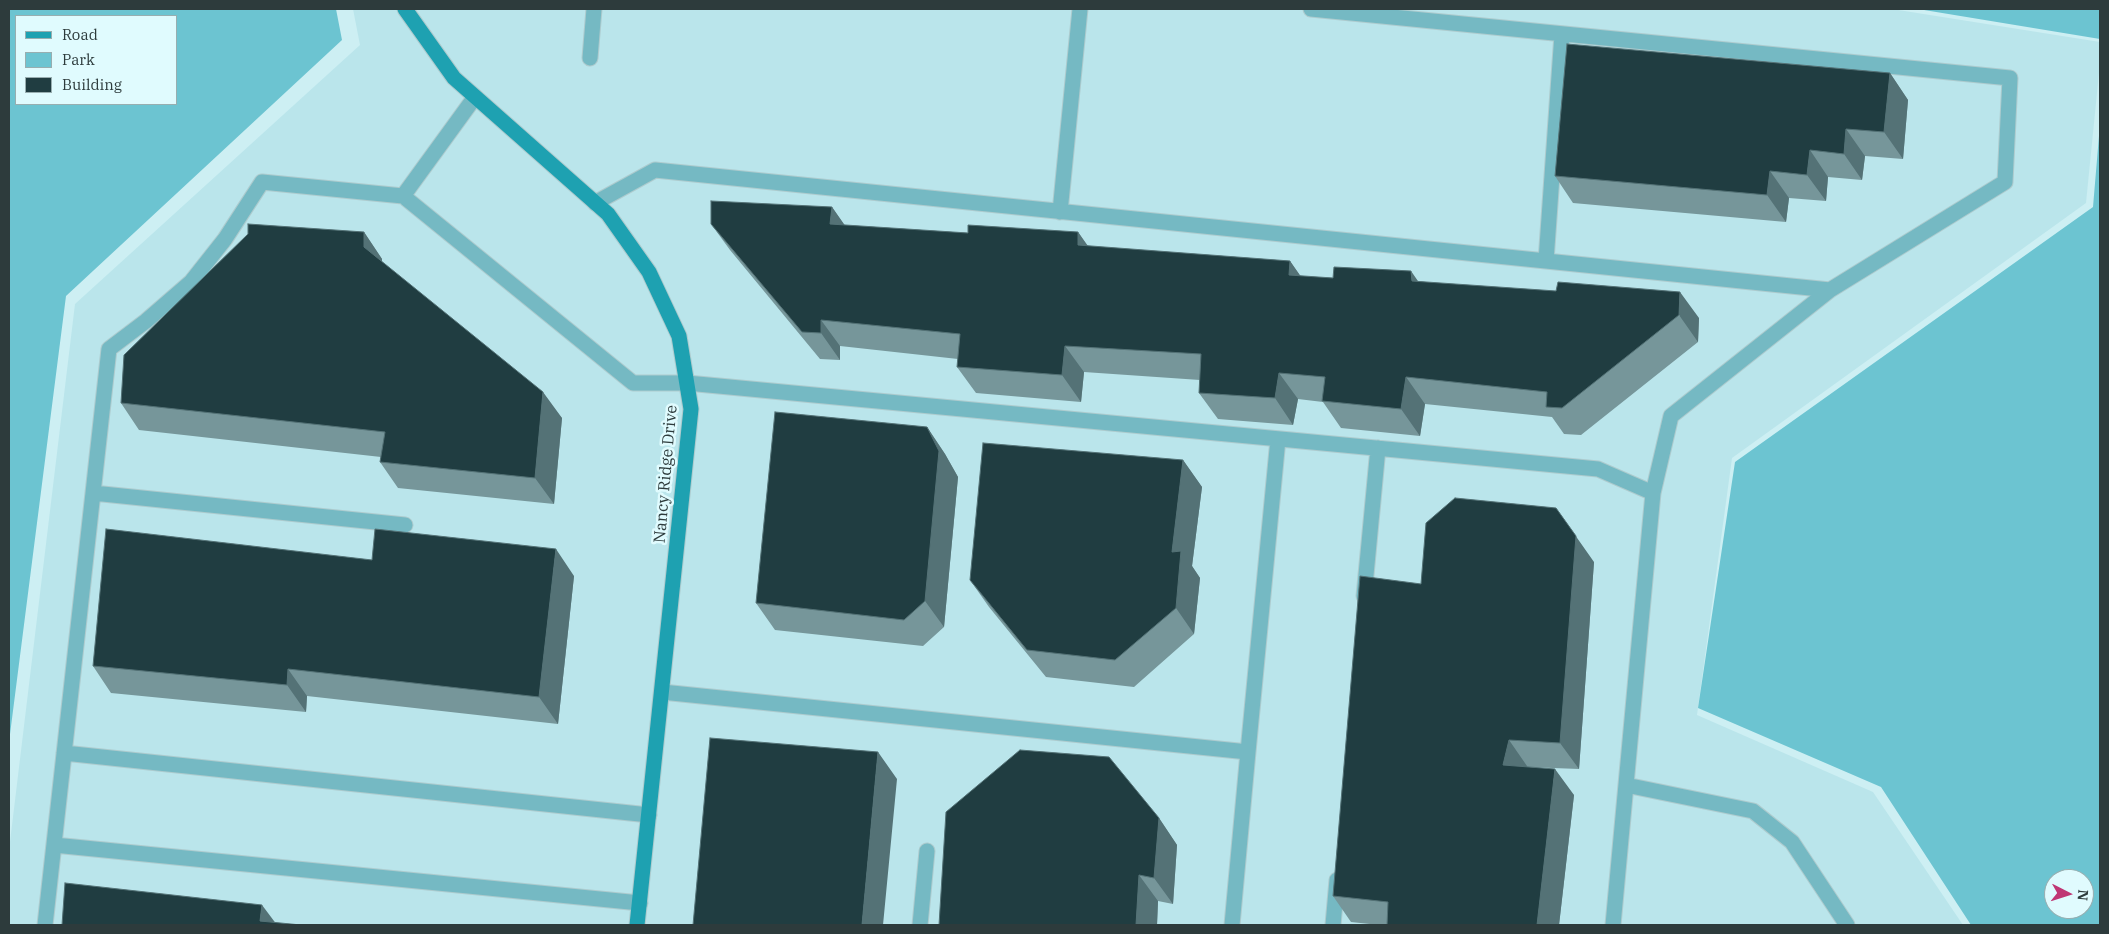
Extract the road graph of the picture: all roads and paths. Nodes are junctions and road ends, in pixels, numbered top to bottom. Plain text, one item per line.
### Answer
1 (405, 9) edge
2 (594, 9) edge
3 (1080, 9) edge
4 (1311, 9) edge
5 (1562, 34) junction
6 (590, 58) dead end
7 (475, 97) junction
8 (403, 196) junction
9 (595, 203) junction
10 (1060, 212) junction
11 (1546, 261) junction
12 (1830, 290) junction
13 (687, 383) junction
14 (1278, 438) junction
15 (1378, 448) junction
16 (93, 493) junction
17 (1653, 493) junction
18 (405, 525) dead end
19 (1363, 607) edge
20 (662, 692) junction
21 (1248, 752) junction
22 (64, 753) junction
23 (1626, 785) junction
24 (649, 815) junction
25 (54, 845) junction
26 (927, 851) dead end
27 (1339, 866) edge
28 (640, 904) junction
29 (45, 925) edge
30 (637, 925) edge
31 (920, 925) edge
32 (1232, 925) edge
33 (1333, 925) edge
34 (1613, 925) edge
35 (1848, 925) edge

1 - 7 street, Nancy Ridge Drive
2 - 6 lane
3 - 10 lane
4 - 5 lane
5 - 11 lane
5 - 12 lane
7 - 8 lane
7 - 9 street, Nancy Ridge Drive
8 - 13 lane
8 - 16 lane
9 - 10 lane
9 - 13 street, Nancy Ridge Drive
10 - 11 lane
11 - 12 lane
12 - 17 lane
13 - 14 lane
13 - 20 street, Nancy Ridge Drive
14 - 15 lane
14 - 21 lane
15 - 17 lane
15 - 19 lane
16 - 18 lane
16 - 22 lane
17 - 23 lane
20 - 21 lane
20 - 24 street, Nancy Ridge Drive
21 - 32 lane
22 - 24 lane
22 - 25 lane
23 - 34 lane
23 - 35 lane
24 - 28 street, Nancy Ridge Drive
25 - 28 lane
25 - 29 lane
26 - 31 lane
27 - 33 lane
28 - 30 street, Nancy Ridge Drive

